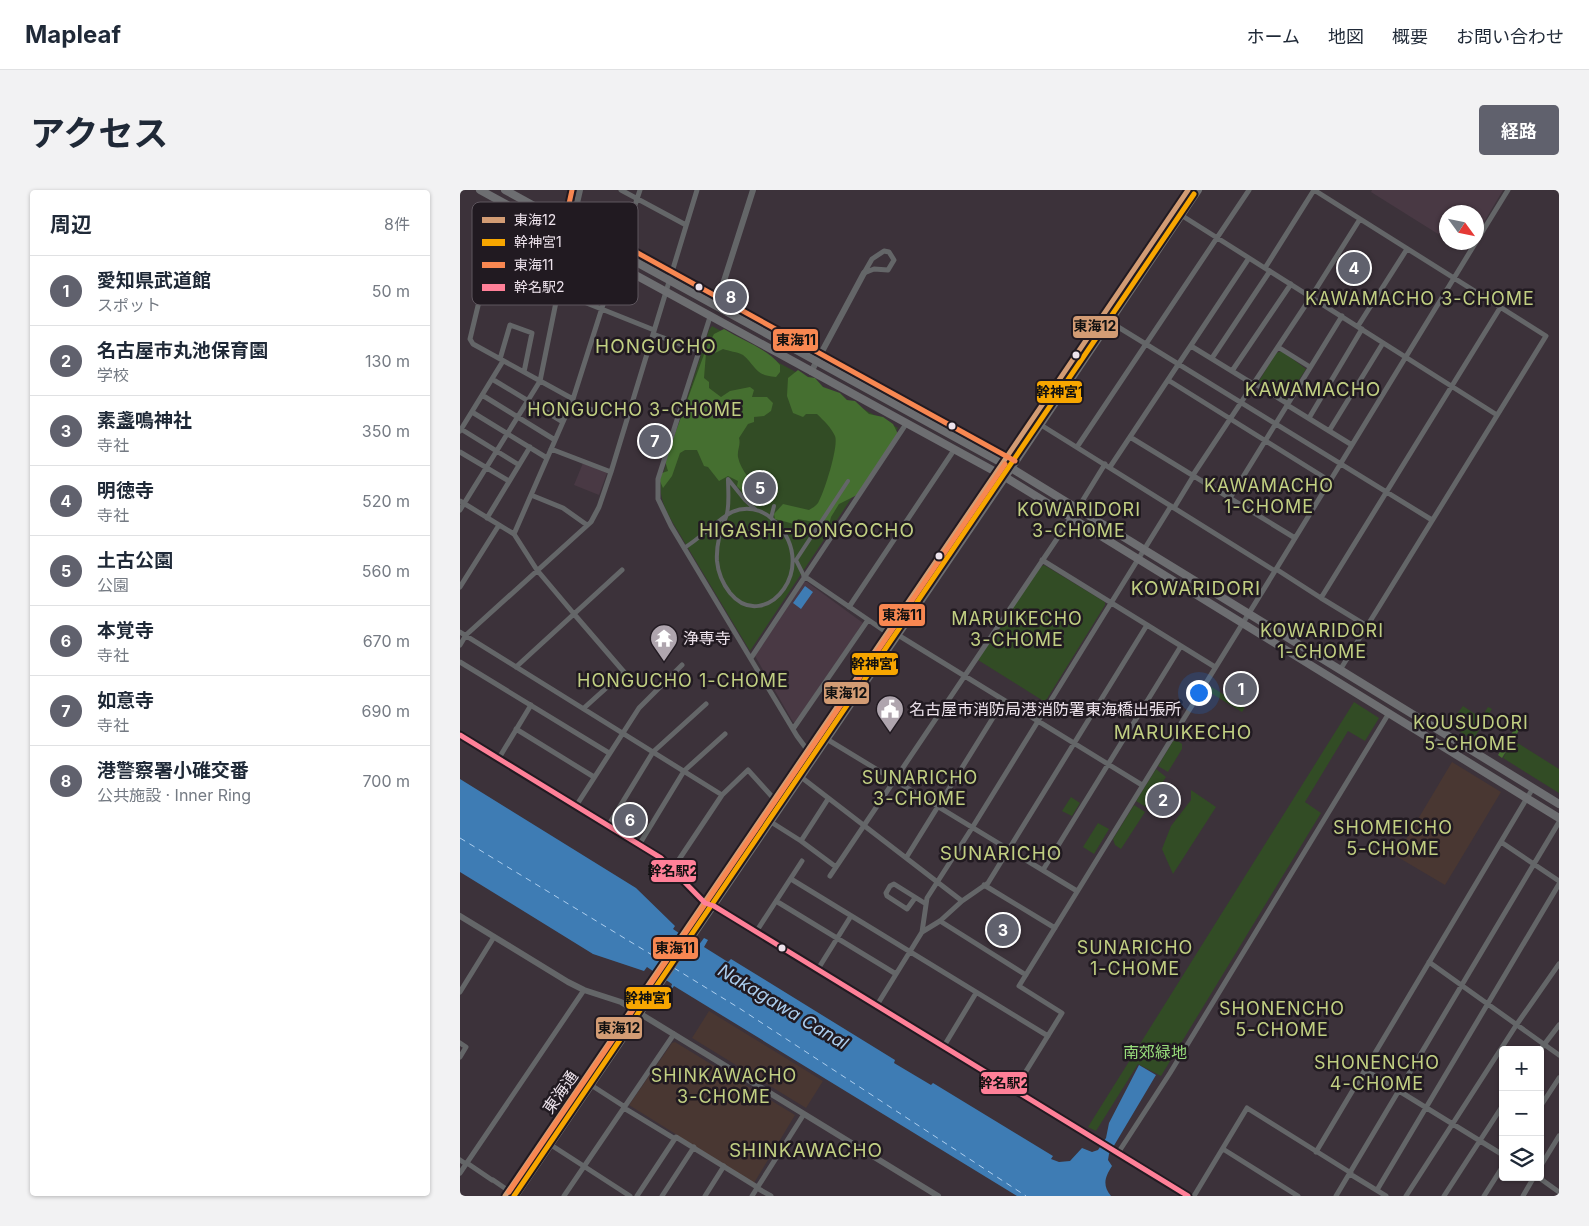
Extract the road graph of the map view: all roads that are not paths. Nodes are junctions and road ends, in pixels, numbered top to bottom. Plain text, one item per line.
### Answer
1 (480, 190) edge
2 (505, 190) edge
3 (621, 190) edge
4 (640, 190) edge
5 (698, 190) edge
6 (753, 190) edge
7 (1188, 190) edge
8 (1198, 190) edge
9 (1249, 190) edge
10 (1314, 190) edge
11 (1508, 190) edge
12 (637, 198) junction
13 (503, 202) edge
14 (527, 202) edge
15 (636, 202) edge
16 (1181, 215) junction
17 (1360, 219) junction
18 (686, 224) junction
19 (1484, 229) edge
20 (1217, 238) junction
21 (1407, 249) junction
22 (1471, 250) edge
23 (1249, 258) junction
24 (638, 263) edge
25 (1265, 268) junction
26 (1270, 271) junction
27 (864, 273) junction
28 (638, 277) edge
29 (1454, 279) junction
30 (669, 280) junction
31 (1291, 284) junction
32 (665, 292) junction
33 (1311, 297) junction
34 (478, 305) edge
35 (556, 305) edge
36 (590, 305) edge
37 (604, 305) edge
38 (716, 306) junction
39 (1500, 308) junction
40 (602, 310) junction
41 (710, 316) junction
42 (1342, 316) junction
43 (1110, 322) junction
44 (1360, 328) junction
45 (653, 332) junction
46 (1383, 343) junction
47 (1146, 344) junction
48 (1191, 346) junction
49 (1278, 347) junction
50 (699, 351) junction
51 (1406, 357) junction
52 (1212, 358) junction
53 (502, 360) junction
54 (817, 361) junction
55 (1178, 364) junction
56 (1310, 367) junction
57 (1232, 371) junction
58 (524, 372) junction
59 (811, 372) junction
60 (492, 379) junction
61 (1168, 380) junction
62 (540, 381) junction
63 (1254, 384) junction
64 (1452, 386) junction
65 (482, 395) junction
66 (528, 400) junction
67 (572, 401) junction
68 (1241, 403) junction
69 (1288, 405) junction
70 (472, 412) junction
71 (598, 412) dead end
72 (1497, 415) junction
73 (518, 417) junction
74 (1309, 418) junction
75 (1230, 419) junction
76 (563, 422) junction
77 (906, 424) junction
78 (1041, 424) junction
79 (1276, 424) junction
80 (460, 430) edge
81 (1329, 431) junction
82 (507, 434) junction
83 (1130, 437) junction
84 (555, 440) junction
85 (1266, 440) junction
86 (1352, 445) junction
87 (1077, 447) junction
88 (530, 448) junction
89 (551, 449) junction
90 (954, 450) junction
91 (497, 451) junction
92 (460, 452) edge
93 (547, 458) junction
94 (1341, 464) junction
95 (519, 465) junction
96 (1008, 466) junction
97 (1107, 466) junction
98 (486, 468) junction
99 (611, 472) junction
100 (1193, 475) junction
101 (1001, 476) junction
102 (848, 481) dead end
103 (1330, 481) junction
104 (509, 482) junction
105 (1386, 492) junction
106 (531, 495) junction
107 (1230, 498) junction
108 (462, 502) edge
109 (774, 506) dead end
110 (1172, 507) junction
111 (1078, 508) junction
112 (460, 510) edge
113 (756, 510) junction
114 (726, 516) junction
115 (487, 518) junction
116 (771, 518) junction
117 (1071, 518) junction
118 (1432, 520) junction
119 (499, 525) junction
120 (587, 525) junction
121 (514, 534) junction
122 (1295, 538) junction
123 (684, 548) junction
124 (1144, 549) junction
125 (1137, 559) junction
126 (795, 560) junction
127 (1042, 560) junction
128 (537, 570) junction
129 (622, 570) dead end
130 (1276, 570) junction
131 (804, 576) junction
132 (460, 587) edge
133 (1321, 598) junction
134 (1110, 602) junction
135 (849, 607) junction
136 (574, 614) junction
137 (1248, 614) junction
138 (868, 620) junction
139 (1242, 623) junction
140 (1147, 625) junction
141 (1367, 626) junction
142 (460, 632) edge
143 (889, 634) junction
144 (466, 635) junction
145 (898, 635) junction
146 (460, 645) edge
147 (1180, 646) junction
148 (751, 658) junction
149 (460, 662) edge
150 (682, 665) dead end
151 (516, 667) junction
152 (1214, 667) junction
153 (1340, 670) junction
154 (964, 676) junction
155 (1004, 700) junction
156 (706, 704) dead end
157 (531, 705) junction
158 (584, 708) junction
159 (1389, 713) junction
160 (1038, 721) junction
161 (793, 729) junction
162 (516, 730) junction
163 (622, 731) junction
164 (725, 734) dead end
165 (460, 735) edge
166 (824, 737) junction
167 (1074, 744) junction
168 (809, 751) junction
169 (653, 752) junction
170 (609, 753) junction
171 (499, 758) junction
172 (814, 759) junction
173 (1108, 764) junction
174 (684, 771) junction
175 (594, 777) junction
176 (801, 778) junction
177 (894, 780) junction
178 (1142, 785) junction
179 (1533, 788) junction
180 (722, 795) junction
181 (828, 799) junction
182 (1527, 799) junction
183 (775, 800) junction
184 (1559, 804) edge
185 (576, 806) junction
186 (938, 807) junction
187 (1559, 820) edge
188 (771, 822) junction
189 (864, 825) junction
190 (608, 826) junction
191 (972, 828) junction
192 (801, 840) junction
193 (1501, 842) junction
194 (639, 844) junction
195 (1009, 850) junction
196 (906, 858) junction
197 (802, 861) dead end
198 (1535, 863) junction
199 (836, 866) junction
200 (672, 870) junction
201 (1043, 870) junction
202 (830, 876) dead end
203 (791, 879) junction
204 (937, 881) junction
205 (1559, 883) edge
206 (984, 886) junction
207 (1077, 891) junction
208 (915, 898) junction
209 (776, 901) junction
210 (962, 901) junction
211 (705, 903) junction
212 (926, 904) junction
213 (714, 906) junction
214 (460, 916) edge
215 (851, 916) junction
216 (940, 921) junction
217 (1055, 928) junction
218 (691, 932) junction
219 (756, 932) junction
220 (922, 932) junction
221 (494, 937) junction
222 (838, 938) junction
223 (910, 952) junction
224 (1429, 962) junction
225 (1559, 964) edge
226 (818, 969) junction
227 (896, 974) junction
228 (1026, 975) junction
229 (1462, 985) junction
230 (584, 990) junction
231 (460, 992) edge
232 (976, 993) junction
233 (877, 1005) junction
234 (1489, 1005) junction
235 (637, 1011) junction
236 (1517, 1024) junction
237 (1559, 1024) edge
238 (674, 1034) junction
239 (1048, 1036) junction
240 (460, 1043) edge
241 (1544, 1044) junction
242 (944, 1046) junction
243 (1559, 1055) edge
244 (460, 1058) edge
245 (1365, 1070) junction
246 (1559, 1078) edge
247 (591, 1085) junction
248 (1015, 1089) junction
249 (1399, 1091) junction
250 (1544, 1101) edge
251 (624, 1107) junction
252 (1427, 1109) junction
253 (1499, 1111) edge
254 (804, 1114) junction
255 (1452, 1124) junction
256 (1559, 1136) edge
257 (675, 1139) junction
258 (543, 1140) junction
259 (1479, 1140) junction
260 (551, 1145) junction
261 (694, 1148) junction
262 (1223, 1148) junction
263 (1116, 1152) junction
264 (1316, 1152) junction
265 (1499, 1152) edge
266 (460, 1160) edge
267 (1544, 1160) edge
268 (467, 1164) junction
269 (584, 1166) junction
270 (724, 1166) junction
271 (1499, 1172) edge
272 (460, 1173) edge
273 (1350, 1174) junction
274 (1532, 1181) edge
275 (1544, 1181) edge
276 (757, 1187) junction
277 (1377, 1190) junction
278 (1559, 1192) edge
279 (510, 1194) edge
280 (564, 1196) edge
281 (630, 1196) edge
282 (637, 1196) edge
283 (662, 1196) edge
284 (705, 1196) edge
285 (752, 1196) edge
286 (771, 1196) edge
287 (938, 1196) edge
288 (1188, 1196) edge
289 (1194, 1196) edge
290 (1298, 1196) edge
291 (1336, 1196) edge
292 (1386, 1196) edge
293 (1406, 1196) edge
294 (1444, 1196) edge
295 (1484, 1196) edge
296 (1523, 1196) edge

1 - 13 main road
2 - 14 main road
3 - 12 street
4 - 12 street
5 - 18 street
6 - 38 street
7 - 96 main road
8 - 16 main road
9 - 20 street
10 - 17 street
10 - 25 street
11 - 19 street
12 - 15 street
12 - 18 street
16 - 20 street
16 - 43 main road
17 - 21 street
17 - 33 street
18 - 30 street
20 - 23 street
20 - 47 street
21 - 29 street
21 - 44 street
22 - 29 street
23 - 25 street
23 - 48 street
24 - 30 main road
25 - 26 street
26 - 31 street
26 - 52 street
27 - 27 street
27 - 54 street
28 - 32 main road
29 - 39 street
29 - 51 street
30 - 32 street
30 - 38 main road
31 - 33 street
31 - 57 street
32 - 41 main road
32 - 45 street
33 - 42 street
33 - 49 street
34 - 53 street
35 - 62 street
36 - 40 street
37 - 40 street
38 - 54 main road
39 - 64 street
39 - 72 street
40 - 45 street
40 - 67 street
41 - 50 street
41 - 59 main road
42 - 44 street
42 - 56 street
43 - 47 street
43 - 78 main road
44 - 46 street
44 - 74 street
45 - 50 street
45 - 99 street
46 - 51 street
46 - 81 street
47 - 55 street
47 - 87 street
48 - 52 street
48 - 55 street
49 - 56 street
49 - 63 street
50 - 123 street
51 - 64 street
51 - 86 street
52 - 57 street
53 - 58 street
53 - 58 street
53 - 60 street
54 - 59 street
54 - 96 main road
55 - 61 street
55 - 68 street
56 - 69 street
57 - 63 street
58 - 62 street
59 - 77 main road
60 - 65 street
60 - 66 street
61 - 75 street
61 - 83 street
62 - 66 street
62 - 67 street
63 - 68 street
63 - 69 street
64 - 72 street
64 - 105 street
65 - 70 street
65 - 73 street
66 - 73 street
66 - 76 street
67 - 71 street
67 - 76 street
68 - 75 street
68 - 79 street
69 - 74 street
69 - 79 street
70 - 80 street
70 - 82 street
72 - 118 street
73 - 82 street
73 - 84 street
74 - 81 street
75 - 85 street
75 - 100 street
76 - 84 street
77 - 90 main road
77 - 131 street
78 - 87 street
78 - 96 main road
79 - 85 street
79 - 94 street
80 - 91 street
81 - 86 street
82 - 88 street
82 - 91 street
83 - 97 street
83 - 100 street
84 - 89 street
85 - 103 street
85 - 107 street
86 - 94 street
87 - 97 street
88 - 93 street
88 - 95 street
89 - 93 street
89 - 99 street
90 - 101 main road
90 - 135 street
91 - 95 street
91 - 98 street
92 - 98 street
93 - 106 street
94 - 103 street
94 - 105 street
95 - 104 street
96 - 101 main road
96 - 111 main road
97 - 110 street
97 - 111 street
98 - 104 street
98 - 108 street
99 - 120 street
100 - 107 street
100 - 110 street
101 - 117 main road
101 - 143 main road
101 - 145 main road
102 - 126 street
103 - 122 street
104 - 115 street
105 - 118 street
105 - 133 street
106 - 120 street
106 - 121 street
107 - 122 street
108 - 112 street
108 - 115 street
109 - 116 street
110 - 124 street
110 - 130 street
111 - 124 main road
113 - 114 street
113 - 114 street
113 - 116 street
114 - 123 street
114 - 126 street
115 - 119 street
116 - 126 street
117 - 125 main road
117 - 127 street
118 - 141 street
119 - 121 street
119 - 132 street
120 - 128 street
121 - 128 street
122 - 130 street
123 - 148 street
124 - 125 street
124 - 137 main road
125 - 134 street
125 - 139 main road
126 - 131 street
127 - 134 street
127 - 154 street
128 - 136 street
128 - 144 street
129 - 136 street
130 - 133 street
130 - 137 street
131 - 135 street
131 - 148 street
133 - 141 street
134 - 140 street
134 - 160 street
135 - 138 street
136 - 151 street
136 - 158 street
137 - 139 street
137 - 153 main road
138 - 143 street
138 - 161 street
139 - 152 street
139 - 159 main road
140 - 147 street
140 - 167 street
141 - 153 street
142 - 144 street
143 - 166 main road
144 - 146 street
144 - 151 street
145 - 154 street
145 - 166 main road
147 - 152 street
147 - 173 street
148 - 161 street
149 - 157 street
150 - 163 street
151 - 158 street
152 - 178 street
153 - 179 main road
154 - 155 street
154 - 177 street
155 - 160 street
155 - 186 street
156 - 169 street
157 - 162 street
157 - 170 street
158 - 163 street
159 - 182 main road
159 - 263 street
160 - 167 street
160 - 191 street
161 - 168 street
162 - 171 street
162 - 175 street
163 - 169 street
163 - 170 street
164 - 174 street
165 - 171 street
166 - 168 main road
166 - 172 main road
166 - 177 street
167 - 173 street
167 - 195 street
168 - 172 street
168 - 183 main road
169 - 174 street
169 - 190 street
170 - 175 street
171 - 185 street
172 - 176 main road
173 - 178 street
173 - 201 street
174 - 180 street
174 - 194 street
175 - 185 street
176 - 181 street
176 - 188 main road
177 - 186 street
177 - 189 street
178 - 207 street
179 - 182 street
179 - 184 main road
180 - 183 street
180 - 200 street
181 - 189 street
181 - 192 street
182 - 187 main road
182 - 193 street
183 - 211 main road
185 - 190 street
186 - 191 street
186 - 196 street
187 - 198 street
188 - 192 street
188 - 213 main road
189 - 196 street
189 - 199 street
190 - 194 street
191 - 195 street
191 - 204 street
192 - 199 street
193 - 198 street
193 - 224 street
194 - 200 street
195 - 201 street
195 - 206 street
196 - 204 street
197 - 203 street
198 - 205 street
198 - 229 street
199 - 202 street
200 - 211 street
201 - 207 street
203 - 209 street
203 - 215 street
204 - 210 street
204 - 212 street
205 - 234 street
206 - 210 street
206 - 217 street
207 - 217 street
208 - 208 street
208 - 212 street
209 - 219 street
209 - 222 street
210 - 216 street
211 - 213 street
211 - 218 main road
212 - 220 street
213 - 218 main road
213 - 219 street
214 - 221 street
215 - 222 street
215 - 223 street
216 - 220 street
216 - 228 street
217 - 228 street
218 - 235 main road
219 - 226 street
220 - 223 street
221 - 230 street
221 - 231 street
222 - 226 street
222 - 227 street
223 - 227 street
223 - 232 street
224 - 229 street
224 - 245 street
225 - 236 street
226 - 233 street
227 - 233 street
228 - 239 street
229 - 234 street
229 - 249 street
230 - 235 street
230 - 268 street
232 - 239 street
232 - 242 street
233 - 242 street
234 - 236 street
234 - 252 street
235 - 238 street
235 - 247 main road
235 - 258 main road, 東海通
236 - 241 street
236 - 255 street
237 - 241 street
238 - 251 street
238 - 254 street
239 - 248 street
240 - 244 street
241 - 243 street
242 - 248 street
245 - 249 street
245 - 264 street
246 - 250 street
247 - 251 street
247 - 260 main road
248 - 263 street
249 - 252 street
249 - 273 street
251 - 257 street
251 - 269 street
252 - 255 street
252 - 277 street
253 - 259 street
254 - 276 street
254 - 287 street
255 - 259 street
255 - 293 street
256 - 267 street
257 - 261 street
257 - 282 street
258 - 260 street
258 - 279 main road, 東海通
259 - 265 street
259 - 294 street
260 - 269 street
260 - 279 main road
261 - 270 street
261 - 283 street
262 - 264 street
262 - 289 street
262 - 290 street
263 - 288 street
264 - 273 street
266 - 268 street
268 - 272 street
268 - 279 street
269 - 280 street
269 - 281 street
270 - 276 street
270 - 284 street
271 - 295 street
273 - 277 street
273 - 291 street
274 - 296 street
275 - 278 street
276 - 285 street
276 - 286 street
277 - 292 street

